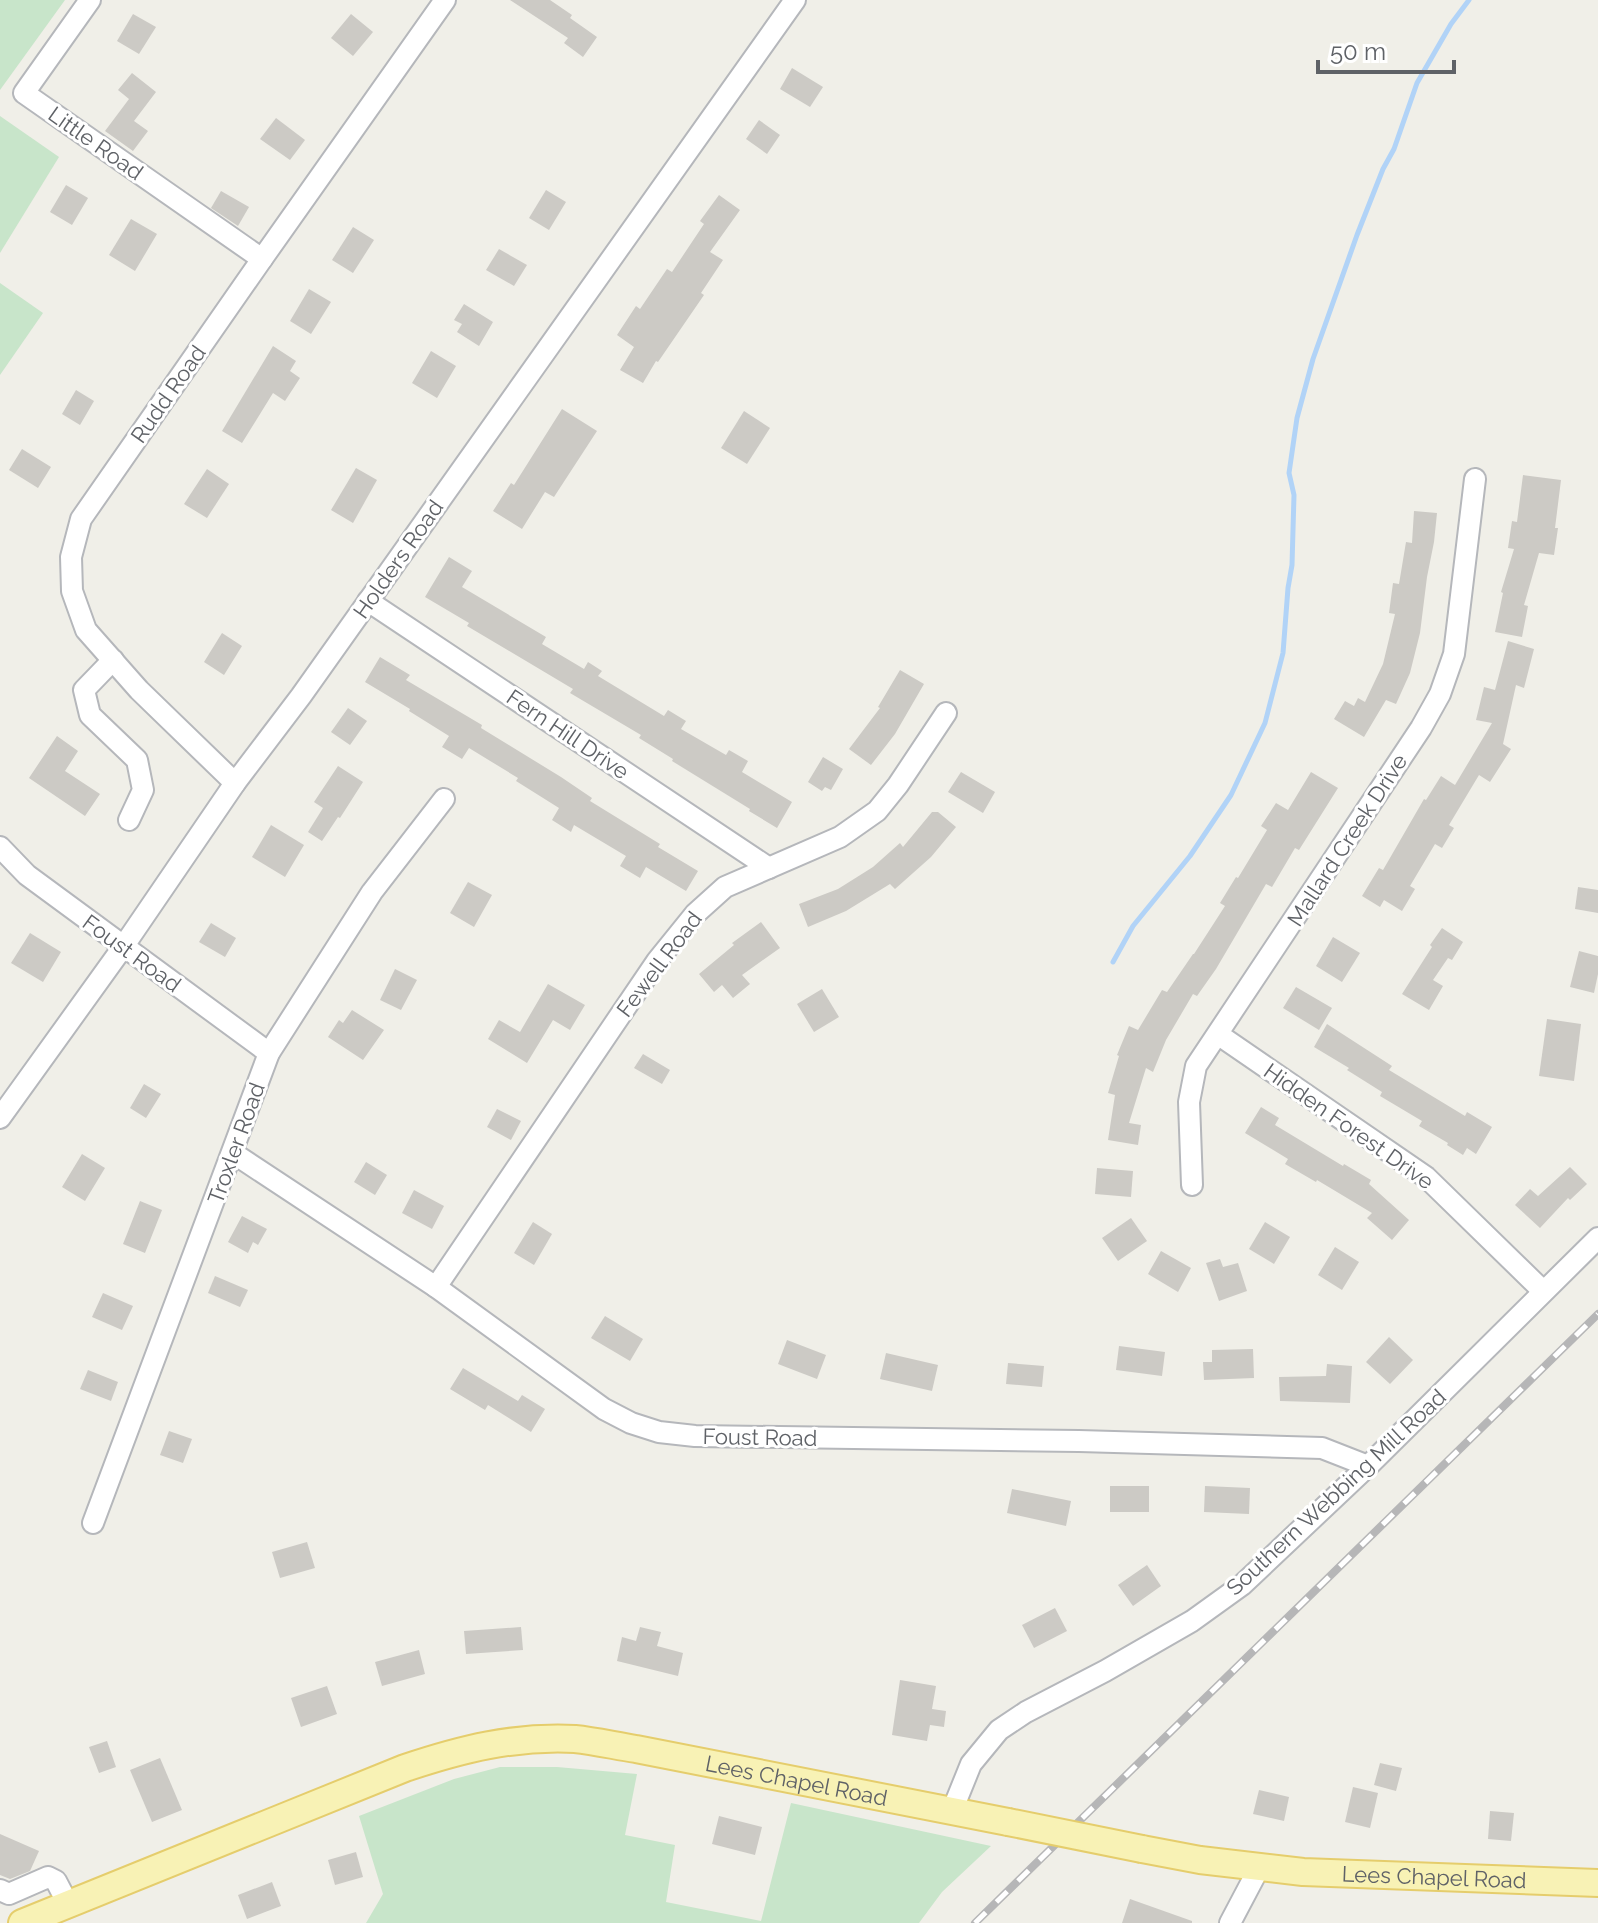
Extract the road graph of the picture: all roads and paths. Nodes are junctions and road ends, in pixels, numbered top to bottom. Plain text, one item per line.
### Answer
1 (90, 0) edge
2 (445, 0) edge
3 (795, 0) edge
4 (262, 259) junction
5 (1475, 479) dead end
6 (368, 601) junction
7 (113, 660) junction
8 (946, 713) dead end
9 (235, 783) junction
10 (444, 799) dead end
11 (129, 820) dead end
12 (0, 847) edge
13 (769, 868) junction
14 (123, 947) junction
15 (1219, 1035) junction
16 (269, 1053) junction
17 (0, 1118) edge
18 (233, 1153) junction
19 (1192, 1185) dead end
20 (1598, 1238) edge
21 (436, 1287) junction
22 (1543, 1291) junction
23 (1368, 1466) junction
24 (93, 1523) dead end
25 (952, 1811) junction
26 (1259, 1868) junction
27 (1598, 1883) edge
28 (5, 1892) edge
29 (68, 1904) junction
30 (22, 1923) edge
31 (1230, 1923) edge

1 - 4 street, Little Road
2 - 4 street, Rudd Road
3 - 6 street, Holders Road
4 - 7 street, Rudd Road
5 - 15 street, Mallard Creek Drive
6 - 9 street, Holders Road
6 - 13 street, Fern Hill Drive
7 - 9 street, Rudd Road
7 - 11 street
8 - 13 street, Fewell Road
9 - 14 street, Holders Road
10 - 16 street, Troxler Road
12 - 14 street, Foust Road
13 - 21 street, Fewell Road
14 - 16 street, Foust Road
14 - 17 street, Holders Road
15 - 19 street, Mallard Creek Drive
15 - 22 street, Hidden Forest Drive
16 - 18 street, Troxler Road
18 - 21 street, Foust Road
18 - 24 street, Troxler Road
20 - 22 street, Southern Webbing Mill Road
21 - 23 street, Foust Road
22 - 23 street, Southern Webbing Mill Road
23 - 25 street, Southern Webbing Mill Road
25 - 26 main road, Lees Chapel Road, bridge
25 - 29 main road, Lees Chapel Road
26 - 27 main road, Lees Chapel Road
26 - 31 street
28 - 29 street
28 - 30 street
29 - 30 main road, Lees Chapel Road

